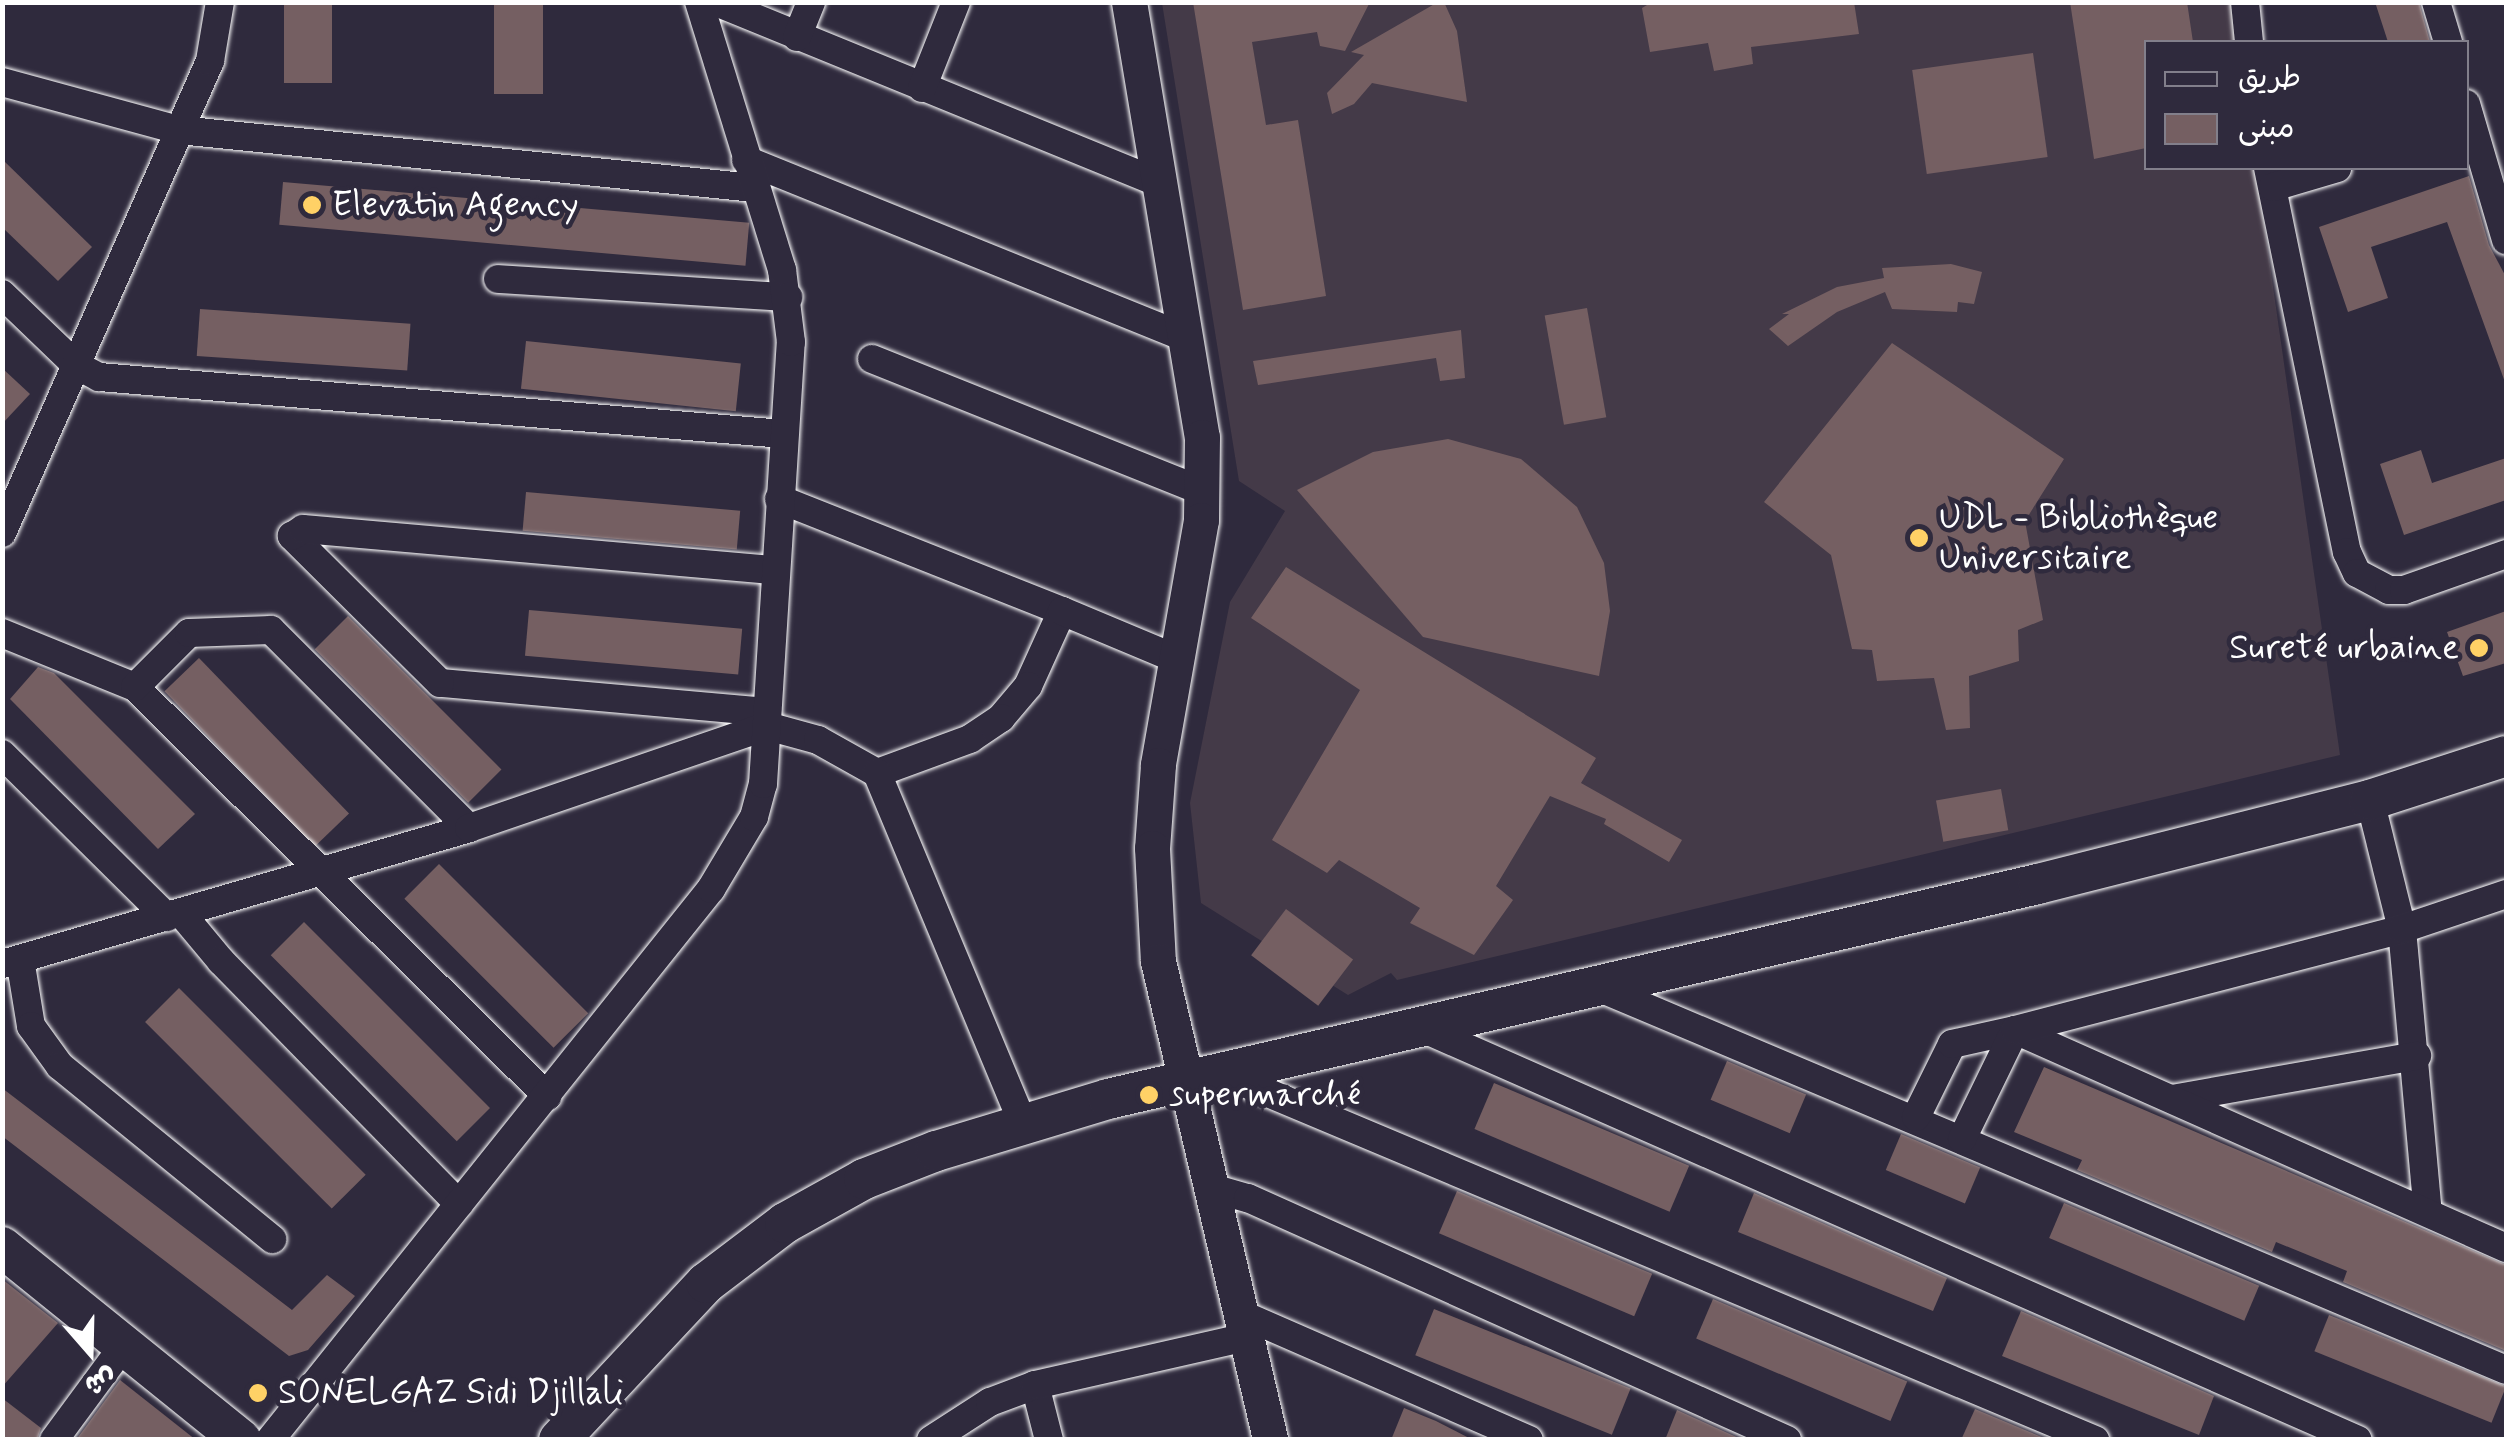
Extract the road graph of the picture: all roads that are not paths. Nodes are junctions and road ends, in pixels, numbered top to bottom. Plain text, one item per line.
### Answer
1 (220, 2) edge
2 (699, 2) edge
3 (716, 2) edge
4 (811, 2) edge
5 (956, 2) edge
6 (1129, 2) edge
7 (2245, 2) edge
8 (2436, 2) edge
9 (797, 37) junction
10 (2248, 40) edge
11 (2447, 40) edge
12 (2, 82) edge
13 (922, 88) junction
14 (2469, 119) edge
15 (179, 130) junction
16 (746, 160) junction
17 (2322, 170) edge
18 (2270, 177) edge
19 (1160, 183) junction
20 (754, 188) junction
21 (2506, 240) edge
22 (498, 279) dead end
23 (2, 294) edge
24 (788, 297) junction
25 (1186, 338) junction
26 (872, 360) dead end
27 (76, 365) junction
28 (783, 434) junction
29 (1202, 491) junction
30 (779, 499) junction
31 (2, 533) edge
32 (2506, 554) edge
33 (775, 570) junction
34 (1062, 611) junction
35 (2, 634) edge
36 (1177, 659) junction
37 (135, 687) junction
38 (767, 719) junction
39 (2, 754) edge
40 (2506, 756) edge
41 (877, 773) junction
42 (2370, 800) junction
43 (469, 828) junction
44 (324, 871) junction
45 (2506, 895) edge
46 (174, 915) junction
47 (2402, 929) junction
48 (11, 962) edge
49 (1600, 988) junction
50 (1424, 1029) junction
51 (2015, 1030) junction
52 (2417, 1056) junction
53 (1205, 1078) junction
54 (547, 1096) junction
55 (2172, 1100) junction
56 (1916, 1117) junction
57 (1023, 1123) junction
58 (1962, 1140) junction
59 (1212, 1188) junction
60 (459, 1204) junction
61 (2428, 1212) junction
62 (272, 1240) dead end
63 (2, 1247) edge
64 (2506, 1248) edge
65 (1244, 1325) junction
66 (124, 1345) junction
67 (2506, 1370) edge
68 (1035, 1385) junction
69 (54, 1440) edge
70 (241, 1440) edge
71 (270, 1440) edge
72 (559, 1440) edge
73 (932, 1440) edge
74 (1050, 1440) edge
75 (1270, 1440) edge
76 (1529, 1440) edge
77 (1787, 1440) edge
78 (2095, 1440) edge
79 (2358, 1440) edge

1 - 15 street
2 - 16 street
3 - 9 street
4 - 9 street
5 - 13 street
6 - 19 street
7 - 10 street
8 - 11 street
9 - 13 street
12 - 15 street
13 - 19 street
14 - 21 street
15 - 20 street
15 - 27 street
16 - 20 street
16 - 25 street
17 - 18 street
18 - 32 street
19 - 25 street
20 - 24 street
22 - 24 street
23 - 27 street
24 - 28 street
25 - 29 street
26 - 29 street
27 - 28 street
27 - 31 street
28 - 30 street
29 - 36 street
30 - 33 street
30 - 34 street
33 - 38 street
33 - 38 street
34 - 36 street
34 - 41 street
35 - 37 street
36 - 53 street
37 - 43 street
37 - 44 street
38 - 41 street
38 - 43 street
38 - 54 street
39 - 46 street
40 - 42 main road
41 - 57 street
42 - 47 street
42 - 49 main road
43 - 44 street
44 - 46 street
44 - 54 street
45 - 47 street
46 - 48 street
46 - 60 street
47 - 51 street
47 - 52 street
48 - 62 street
49 - 50 main road
49 - 56 street
50 - 53 main road
50 - 79 street
51 - 55 street
51 - 56 street
51 - 58 street
52 - 55 street
52 - 61 street
53 - 57 main road
53 - 59 street
53 - 78 street
54 - 60 street
55 - 61 street
56 - 58 street
57 - 72 main road
58 - 67 street
59 - 65 street
59 - 77 street
60 - 71 street
61 - 64 street
63 - 66 main road
65 - 68 street
65 - 75 street
65 - 76 street
66 - 69 street
66 - 70 main road
68 - 73 street
68 - 74 street

